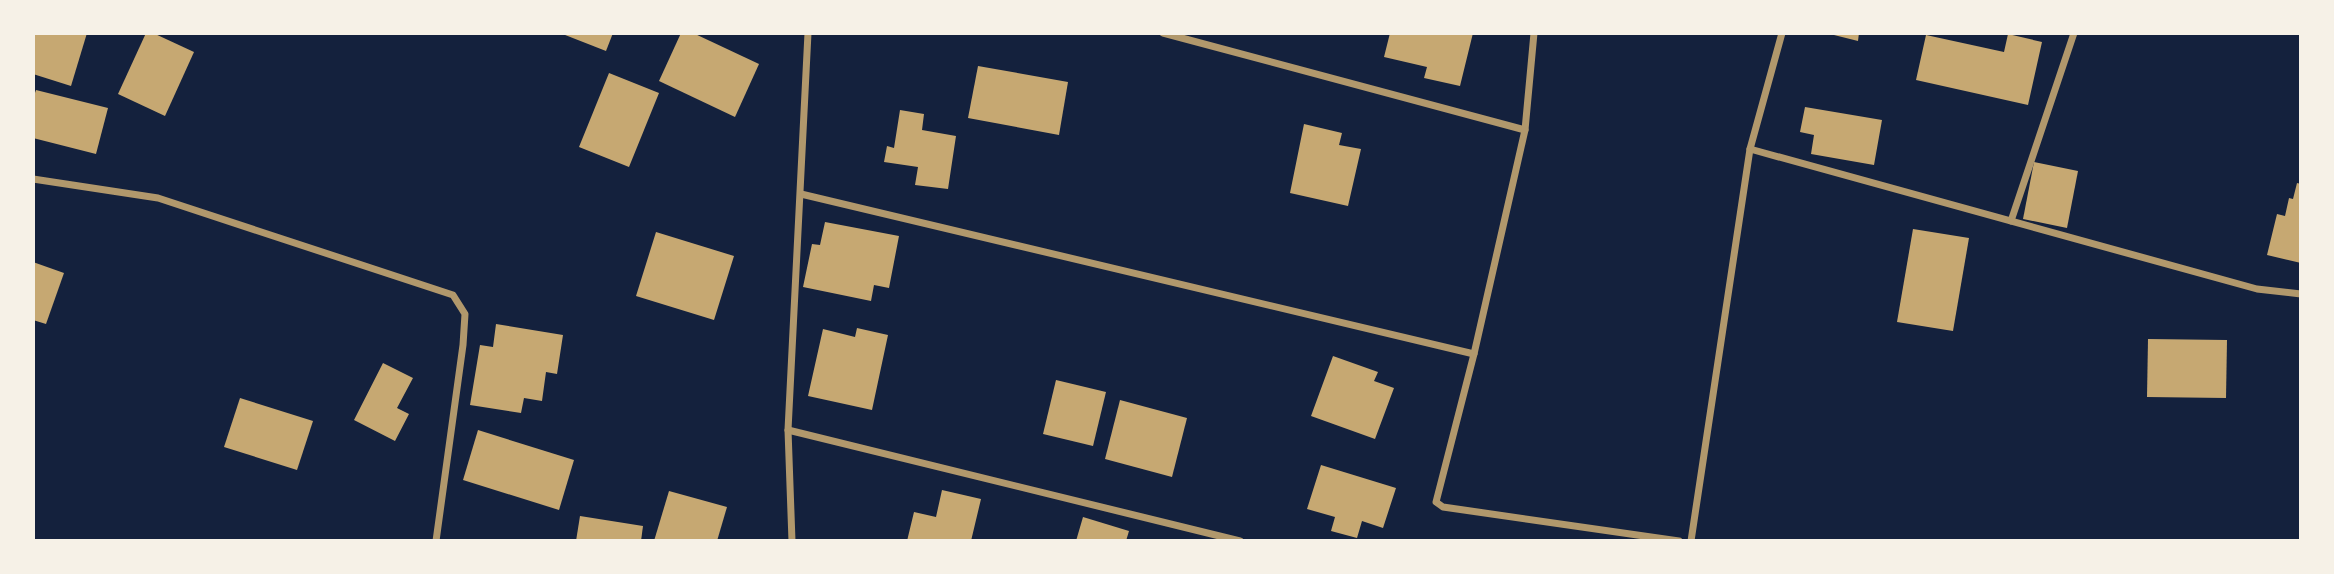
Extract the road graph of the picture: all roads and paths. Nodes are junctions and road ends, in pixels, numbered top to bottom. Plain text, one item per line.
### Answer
1 (808, 33) edge
2 (1163, 33) edge
3 (1534, 33) edge
4 (1782, 33) edge
5 (2074, 33) edge
6 (1525, 130) junction
7 (1750, 149) junction
8 (33, 180) edge
9 (801, 194) junction
10 (2011, 221) junction
11 (2301, 294) edge
12 (1474, 354) junction
13 (788, 430) junction
14 (436, 541) edge
15 (792, 541) edge
16 (1240, 541) edge
17 (1679, 541) edge
18 (1690, 541) edge

1 - 9 street
2 - 6 street
3 - 6 street
4 - 7 street
5 - 10 street
6 - 12 street
7 - 10 street
7 - 18 street
8 - 14 street
9 - 12 street
9 - 13 street
10 - 11 street
12 - 17 street
13 - 15 street
13 - 16 street

